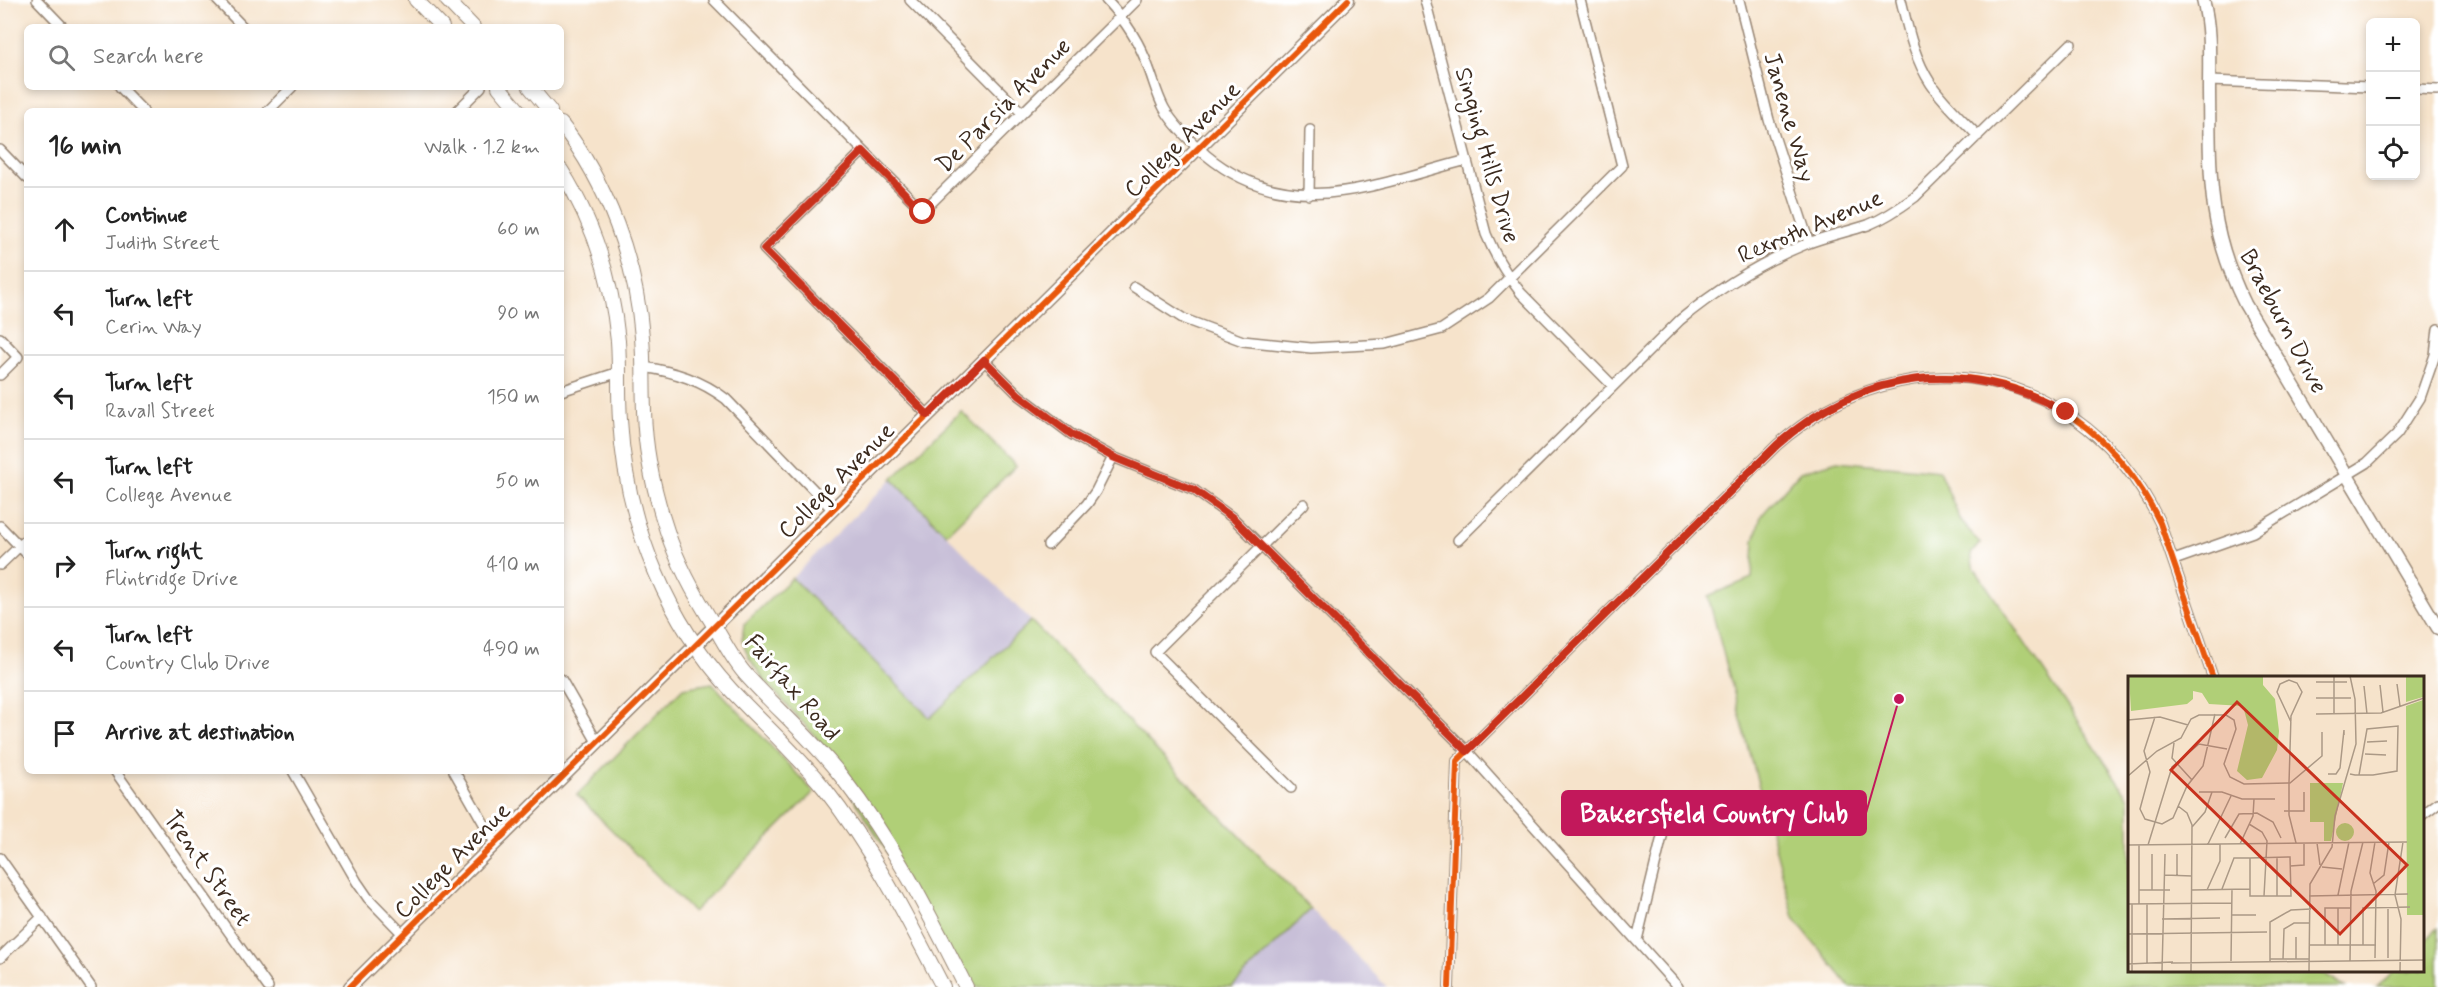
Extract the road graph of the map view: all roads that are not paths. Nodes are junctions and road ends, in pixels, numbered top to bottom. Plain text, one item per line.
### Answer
1 (37, 0) edge
2 (217, 0) edge
3 (416, 0) edge
4 (447, 0) edge
5 (714, 0) edge
6 (910, 0) edge
7 (1106, 0) edge
8 (1137, 0) edge
9 (1348, 0) edge
10 (1425, 0) edge
11 (1580, 0) edge
12 (1738, 0) edge
13 (1901, 0) edge
14 (2203, 0) edge
15 (1120, 16) junction
16 (60, 24) edge
17 (240, 24) edge
18 (439, 24) edge
19 (470, 24) edge
20 (2071, 44) dead end
21 (2209, 81) junction
22 (2366, 87) edge
23 (2420, 89) edge
24 (123, 90) edge
25 (289, 90) edge
26 (478, 90) edge
27 (502, 90) edge
28 (532, 90) edge
29 (2438, 90) edge
30 (140, 108) edge
31 (271, 108) edge
32 (460, 108) edge
33 (516, 108) edge
34 (548, 108) edge
35 (1022, 113) junction
36 (564, 129) edge
37 (1310, 130) dead end
38 (1978, 136) junction
39 (1198, 148) junction
40 (0, 150) edge
41 (863, 151) junction
42 (1467, 160) junction
43 (24, 175) edge
44 (564, 176) edge
45 (1309, 195) junction
46 (1809, 243) junction
47 (1509, 278) junction
48 (1134, 288) dead end
49 (2438, 328) edge
50 (0, 338) edge
51 (984, 360) junction
52 (644, 367) junction
53 (619, 372) junction
54 (0, 375) edge
55 (1613, 386) junction
56 (564, 390) edge
57 (928, 415) junction
58 (1113, 457) junction
59 (2348, 476) junction
60 (1304, 504) dead end
61 (832, 509) junction
62 (0, 526) edge
63 (1458, 540) dead end
64 (24, 541) edge
65 (1048, 545) dead end
66 (19, 546) junction
67 (1262, 546) junction
68 (24, 551) edge
69 (2174, 560) junction
70 (0, 565) edge
71 (714, 626) junction
72 (2438, 628) edge
73 (695, 643) junction
74 (2212, 676) edge
75 (564, 684) edge
76 (597, 742) junction
77 (1467, 751) junction
78 (118, 774) edge
79 (295, 774) edge
80 (456, 774) edge
81 (1291, 788) dead end
82 (2438, 803) edge
83 (2423, 813) edge
84 (1667, 816) dead end
85 (495, 843) junction
86 (0, 858) edge
87 (42, 916) junction
88 (403, 934) junction
89 (1636, 940) junction
90 (0, 957) edge
91 (91, 987) edge
92 (268, 987) edge
93 (350, 987) edge
94 (943, 987) edge
95 (966, 987) edge
96 (1449, 987) edge
97 (1678, 987) edge

1 - 16 street
2 - 17 street
3 - 18 main road
4 - 19 main road
5 - 41 street
6 - 35 street
7 - 15 street
8 - 15 street, De Parsia Avenue
9 - 39 street, College Avenue
10 - 42 street, Singing Hills Drive
11 - 47 street
12 - 46 street, Janene Way
13 - 38 street
14 - 21 street, Braeburn Drive
15 - 35 street, De Parsia Avenue
15 - 39 street
20 - 38 street, Rexroth Avenue
21 - 22 street
21 - 59 street, Braeburn Drive
23 - 29 street
24 - 30 street
25 - 31 street
26 - 32 street
27 - 33 main road
28 - 34 main road
35 - 41 street, De Parsia Avenue
36 - 52 main road, Fairfax Road
37 - 45 street
38 - 46 street, Rexroth Avenue
39 - 45 street
39 - 51 street, College Avenue
40 - 43 street
41 - 57 street
42 - 45 street
42 - 47 street, Singing Hills Drive
44 - 53 main road, Fairfax Road
46 - 55 street, Rexroth Avenue
47 - 48 street
47 - 55 street, Singing Hills Drive
49 - 59 street
50 - 54 street
51 - 57 street, College Avenue
51 - 58 street
52 - 61 street
52 - 71 main road, Fairfax Road
53 - 56 street
53 - 73 main road, Fairfax Road
55 - 63 street, Rexroth Avenue
57 - 61 street, College Avenue
58 - 65 street
58 - 67 street
59 - 69 street
59 - 72 street, Braeburn Drive
60 - 67 street
61 - 71 street, College Avenue
62 - 66 street
64 - 66 street
66 - 68 street
66 - 70 street
67 - 77 street
67 - 81 street
69 - 74 street
69 - 77 street
71 - 73 street, College Avenue
71 - 95 main road, Fairfax Road
73 - 76 street, College Avenue
73 - 94 main road, Fairfax Road
75 - 76 street
76 - 85 street, College Avenue
77 - 89 street
77 - 96 street
78 - 92 street, Trent Street
79 - 88 street
80 - 85 street
82 - 83 street
84 - 89 street
85 - 88 street, College Avenue
86 - 87 street
87 - 90 street
87 - 91 street
88 - 93 street, College Avenue
89 - 97 street

